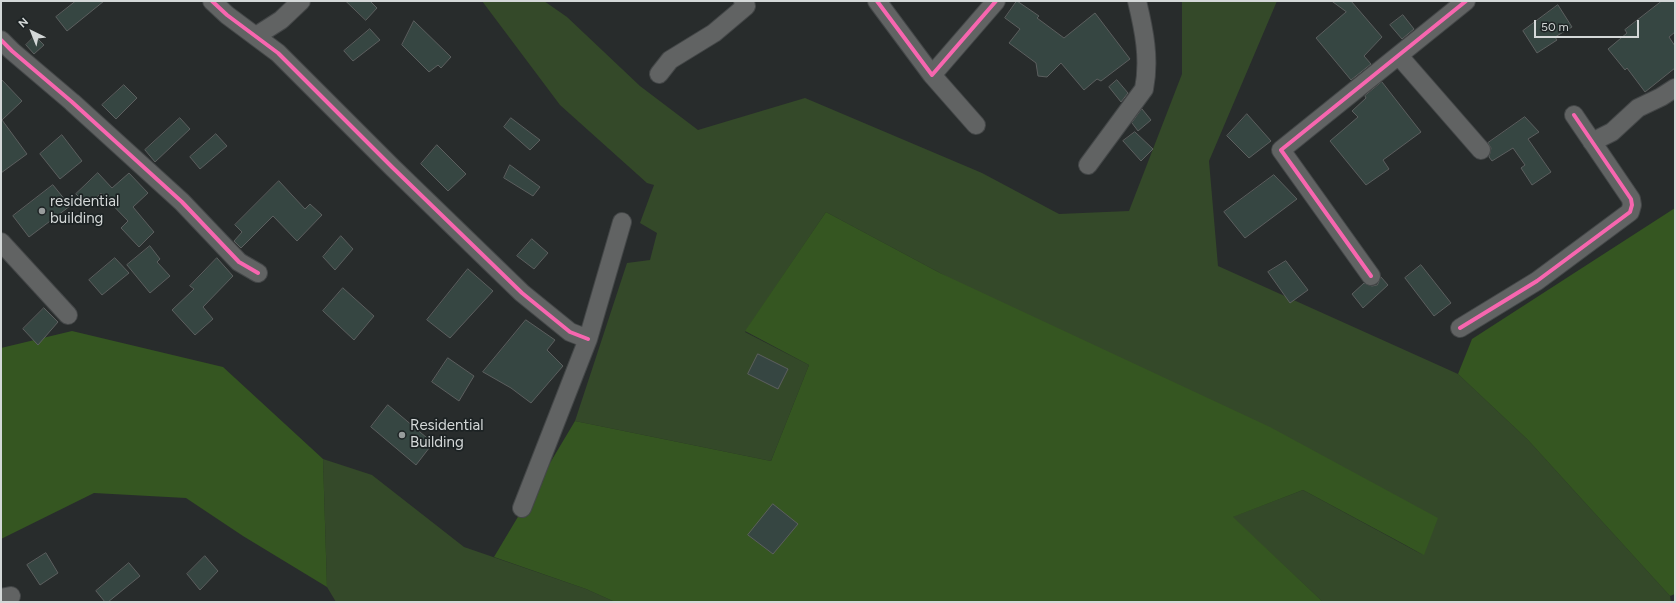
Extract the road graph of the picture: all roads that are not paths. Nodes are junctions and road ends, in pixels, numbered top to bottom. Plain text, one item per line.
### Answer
1 (212, 1) edge
2 (301, 1) edge
3 (743, 1) edge
4 (877, 1) edge
5 (996, 1) edge
6 (1137, 1) edge
7 (1466, 1) edge
8 (256, 36) junction
9 (1, 40) edge
10 (1399, 56) junction
11 (659, 74) dead end
12 (932, 75) junction
13 (1675, 88) edge
14 (1574, 115) dead end
15 (976, 125) dead end
16 (1592, 142) junction
17 (1481, 150) dead end
18 (1088, 165) dead end
19 (622, 222) dead end
20 (1, 242) edge
21 (258, 273) dead end
22 (1371, 276) dead end
23 (68, 315) dead end
24 (1460, 328) dead end
25 (588, 339) junction
26 (522, 508) dead end

1 - 8 street
2 - 8 street
3 - 11 street
4 - 12 street
5 - 12 street
6 - 18 street
7 - 10 street
8 - 25 street
9 - 21 street
10 - 17 street
10 - 22 street
12 - 15 street
13 - 16 street
14 - 16 street
16 - 24 street
19 - 25 street
20 - 23 street
25 - 26 street

